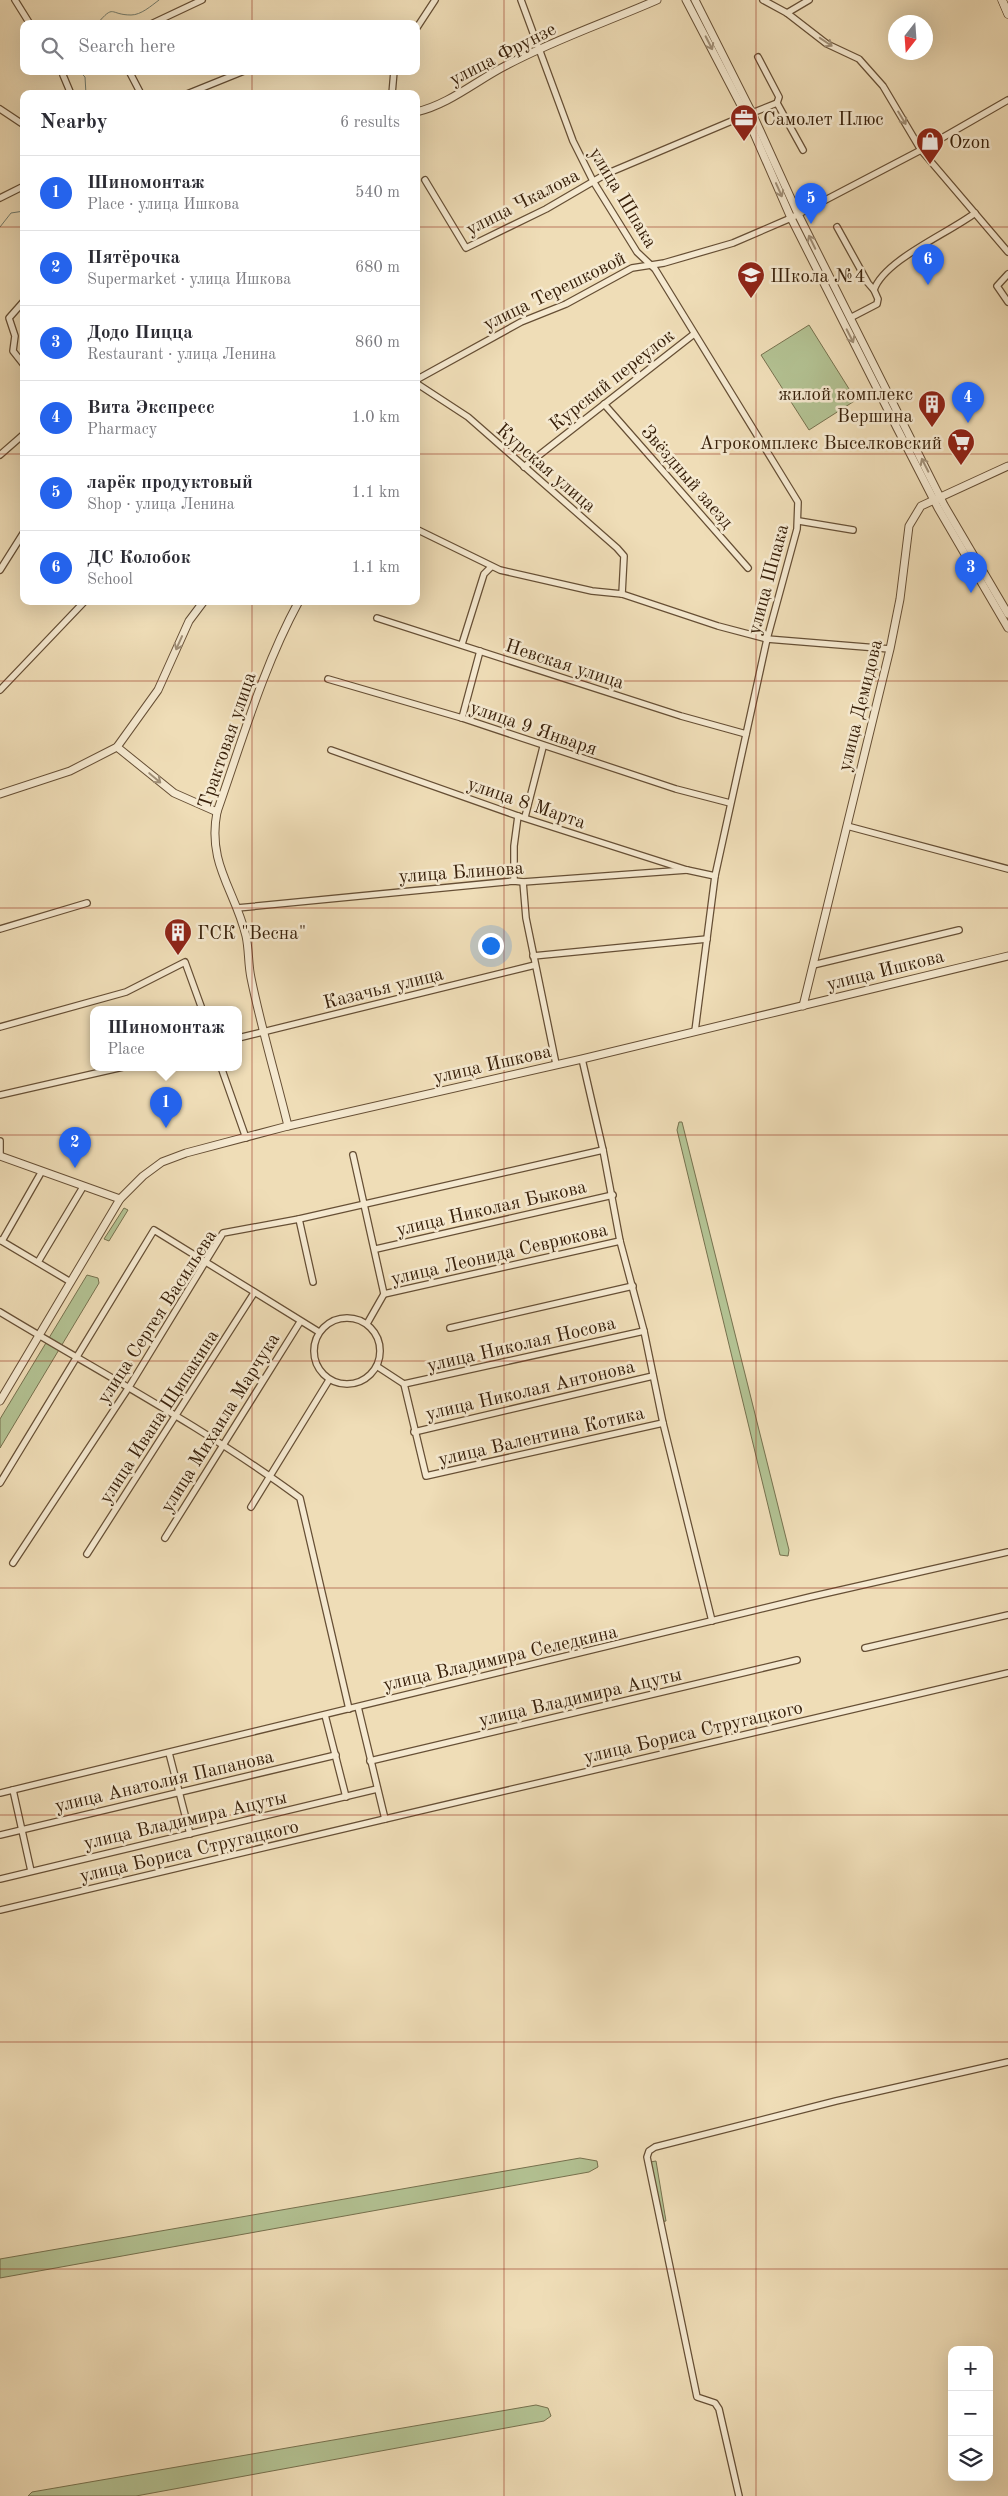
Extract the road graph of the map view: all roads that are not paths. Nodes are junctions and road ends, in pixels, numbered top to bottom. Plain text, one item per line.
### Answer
1 (15, 0) edge
2 (202, 0) edge
3 (435, 0) edge
4 (521, 0) edge
5 (657, 0) edge
6 (686, 0) edge
7 (695, 0) edge
8 (763, 0) edge
9 (809, 0) edge
10 (1002, 0) edge
11 (787, 13) junction
12 (1008, 14) edge
13 (28, 20) edge
14 (160, 20) edge
15 (420, 23) edge
16 (541, 48) junction
17 (758, 56) dead end
18 (63, 75) edge
19 (131, 75) edge
20 (234, 75) edge
21 (394, 75) edge
22 (69, 90) edge
23 (139, 90) edge
24 (197, 90) edge
25 (392, 90) edge
26 (1008, 100) edge
27 (777, 104) junction
28 (0, 110) edge
29 (420, 111) edge
30 (749, 114) junction
31 (20, 122) edge
32 (803, 150) dead end
33 (921, 150) junction
34 (425, 180) dead end
35 (593, 181) junction
36 (20, 188) edge
37 (0, 198) edge
38 (975, 213) junction
39 (795, 216) junction
40 (837, 227) dead end
41 (1008, 252) edge
42 (649, 265) junction
43 (1008, 274) edge
44 (874, 290) junction
45 (1008, 302) edge
46 (20, 306) edge
47 (850, 318) junction
48 (694, 334) junction
49 (20, 360) edge
50 (420, 380) edge
51 (420, 385) edge
52 (604, 404) junction
53 (20, 438) edge
54 (0, 456) edge
55 (1008, 466) edge
56 (524, 467) junction
57 (938, 498) junction
58 (799, 521) junction
59 (853, 530) dead end
60 (420, 531) edge
61 (20, 538) edge
62 (491, 567) junction
63 (748, 568) dead end
64 (0, 570) edge
65 (622, 594) junction
66 (81, 605) edge
67 (201, 605) edge
68 (297, 605) edge
69 (1008, 614) edge
70 (377, 618) dead end
71 (1008, 628) edge
72 (767, 638) junction
73 (462, 644) junction
74 (890, 649) junction
75 (480, 651) junction
76 (328, 679) dead end
77 (0, 690) edge
78 (462, 718) junction
79 (746, 734) junction
80 (117, 747) junction
81 (543, 747) junction
82 (331, 750) dead end
83 (0, 794) edge
84 (730, 803) junction
85 (217, 812) junction
86 (521, 817) junction
87 (847, 826) junction
88 (1008, 869) edge
89 (686, 870) junction
90 (715, 876) junction
91 (514, 881) junction
92 (523, 882) junction
93 (87, 904) dead end
94 (237, 908) junction
95 (0, 929) edge
96 (959, 930) dead end
97 (707, 939) junction
98 (533, 956) junction
99 (1008, 956) edge
100 (535, 965) junction
101 (812, 966) junction
102 (201, 1006) edge
103 (803, 1006) junction
104 (0, 1027) edge
105 (696, 1031) junction
106 (265, 1032) junction
107 (242, 1037) edge
108 (582, 1059) junction
109 (556, 1064) junction
110 (105, 1071) edge
111 (222, 1071) edge
112 (0, 1095) edge
113 (288, 1126) junction
114 (246, 1138) junction
115 (0, 1141) edge
116 (603, 1150) junction
117 (353, 1155) dead end
118 (0, 1156) edge
119 (42, 1171) junction
120 (83, 1187) junction
121 (613, 1195) junction
122 (120, 1199) junction
123 (365, 1203) junction
124 (299, 1219) junction
125 (1, 1241) edge
126 (620, 1241) junction
127 (376, 1249) junction
128 (205, 1261) junction
129 (38, 1262) junction
130 (69, 1281) junction
131 (313, 1282) dead end
132 (633, 1286) junction
133 (254, 1293) junction
134 (384, 1294) junction
135 (0, 1312) edge
136 (300, 1322) junction
137 (368, 1322) junction
138 (450, 1328) dead end
139 (644, 1331) junction
140 (319, 1332) junction
141 (38, 1335) junction
142 (75, 1356) junction
143 (378, 1367) junction
144 (653, 1376) junction
145 (329, 1380) junction
146 (404, 1384) junction
147 (129, 1387) junction
148 (0, 1401) edge
149 (174, 1416) junction
150 (663, 1423) junction
151 (414, 1432) junction
152 (221, 1445) junction
153 (268, 1475) junction
154 (0, 1483) edge
155 (251, 1506) dead end
156 (165, 1538) dead end
157 (1008, 1552) edge
158 (87, 1554) dead end
159 (13, 1562) dead end
160 (1008, 1615) edge
161 (712, 1621) junction
162 (865, 1648) dead end
163 (798, 1660) dead end
164 (1008, 1672) edge
165 (358, 1707) junction
166 (349, 1709) junction
167 (325, 1715) junction
168 (169, 1753) junction
169 (336, 1755) junction
170 (370, 1761) junction
171 (377, 1789) junction
172 (13, 1790) junction
173 (179, 1792) junction
174 (0, 1793) edge
175 (346, 1796) junction
176 (385, 1819) junction
177 (22, 1830) junction
178 (190, 1834) junction
179 (0, 1835) edge
180 (31, 1871) junction
181 (0, 1879) edge
182 (0, 1910) edge
183 (1008, 2062) edge
184 (740, 2496) edge

1 - 13 street
2 - 14 street
3 - 15 street
4 - 16 street, улица Шпака
5 - 16 street, улица Фрунзе
6 -> 30 street
7 - 30 street
8 - 11 street
9 - 11 street
10 - 12 main road
11 -> 33 street
16 - 29 street, улица Фрунзе
16 - 35 street, улица Шпака
17 - 27 street
18 - 22 street
19 - 23 street
20 - 24 street
21 - 25 street
26 - 33 street, улица Терешковой
27 - 30 street, улица Чкалова
27 - 32 street
28 - 31 street
30 - 35 street, улица Чкалова
30 - 39 street
33 - 38 street
33 - 39 street, улица Терешковой
34 - 35 street, улица Чкалова
35 - 42 street, улица Шпака
36 - 37 street
38 - 41 street
38 - 44 street
39 - 42 street, улица Терешковой
47 -> 39 street
39 -> 57 street
40 - 44 street
42 - 48 street, улица Шпака
42 - 50 street, улица Терешковой
43 - 45 street
44 - 47 street
46 - 49 street
57 -> 47 street
48 - 52 street, Курский переулок
48 - 58 street, улица Шпака
51 - 56 street, Курская улица
52 - 56 street, Курский переулок
52 - 63 street, Звёздный заезд
53 - 54 street
55 - 57 street, улица Демидова
56 - 65 street, Курская улица
57 - 69 street
57 - 71 street
57 - 74 street, улица Демидова
58 - 59 street
58 - 72 street, улица Шпака
60 - 62 street
61 - 64 street
62 - 65 street
62 - 73 street
65 - 72 street
66 - 77 street
67 -> 80 street
68 - 85 street, Трактовая улица
70 - 73 street, Невская улица
72 - 74 street
72 - 79 street, улица Шпака
73 - 75 street, Невская улица
74 - 87 street, улица Демидова
75 - 78 street
75 - 79 street, Невская улица
76 - 78 street, улица 9 Января
78 - 81 street, улица 9 Января
79 - 84 street, улица Шпака
80 - 83 street
80 -> 85 street
81 - 84 street, улица 9 Января
81 - 86 street
82 - 86 street, улица 8 Марта
84 - 90 street, улица Шпака
85 - 94 street, Трактовая улица
86 - 89 street, улица 8 Марта
86 - 91 street
87 - 88 street
87 - 101 street, улица Демидова
89 - 90 street, улица 8 Марта
89 - 92 street, улица Блинова
90 - 97 street, улица Шпака
91 - 92 street, улица Блинова
91 - 94 street, улица Блинова
92 - 98 street
93 - 95 street
94 - 106 street, Трактовая улица
96 - 101 street
97 - 98 street
97 - 105 street, улица Шпака
98 - 100 street
99 - 103 street, улица Ишкова
100 - 106 street, Казачья улица
100 - 109 street
101 - 103 street, улица Демидова
102 - 104 street
103 - 105 street, улица Ишкова
105 - 108 street, улица Ишкова
106 - 107 street, Казачья улица
106 - 113 street, Трактовая улица
108 - 109 street, улица Ишкова
108 - 116 street
109 - 113 street, улица Ишкова
110 - 112 street
111 - 114 street
113 - 114 street, улица Ишкова
114 - 122 street, улица Ишкова
115 - 118 street
116 - 121 street
116 - 123 street, улица Сергея Васильева
117 - 123 street
118 - 119 street
119 - 120 street
119 - 125 street
120 - 122 street
120 - 129 street
121 - 126 street
121 - 127 street, улица Николая Быкова
122 - 130 street, улица Ишкова
123 - 124 street, улица Сергея Васильева
123 - 127 street
124 - 128 street, улица Сергея Васильева
124 - 131 street
125 - 129 street
126 - 132 street
126 - 134 street, улица Леонида Севрюкова
127 - 134 street
128 - 133 street
128 - 142 street
128 - 147 street, улица Сергея Васильева
129 - 130 street
130 - 141 street, улица Ишкова
132 - 138 street
132 - 139 street
133 - 136 street
133 - 149 street, улица Ивана Щипакина
134 - 137 street
135 - 141 street
136 - 140 street
136 - 152 street, улица Михаила Марчука
137 - 140 street
137 - 143 street
139 - 144 street
139 - 146 street, улица Николая Носова
140 - 145 street
141 - 142 street
141 - 148 street, улица Ишкова
142 - 147 street
142 - 154 street
143 - 145 street
143 - 146 street
144 - 150 street
144 - 151 street, улица Николая Антонова
145 - 153 street
146 - 151 street
147 - 149 street
147 - 159 street, улица Сергея Васильева
149 - 152 street
149 - 158 street, улица Ивана Щипакина
150 - 151 street, улица Валентина Котика
150 - 161 street
152 - 153 street
152 - 156 street, улица Михаила Марчука
153 - 155 street
153 - 166 street
157 - 161 street, улица Владимира Селедкина
160 - 162 street
161 - 165 street, улица Владимира Селедкина
163 - 170 street, улица Владимира Ацуты
164 - 176 street, улица Бориса Стругацкого
165 - 166 street, улица Владимира Селедкина
165 - 170 street
166 - 167 street, улица Владимира Селедкина
167 - 168 street, улица Владимира Селедкина
167 - 169 street
168 - 172 street, улица Владимира Селедкина
168 - 173 street
169 - 173 street, улица Анатолия Папанова
169 - 175 street
170 - 171 street
171 - 175 street, улица Владимира Ацуты
171 - 176 street
172 - 174 street, улица Владимира Селедкина
172 - 177 street
173 - 177 street, улица Анатолия Папанова
173 - 178 street
175 - 178 street, улица Владимира Ацуты
176 - 182 street, улица Бориса Стругацкого
177 - 179 street, улица Анатолия Папанова
177 - 180 street
178 - 180 street, улица Владимира Ацуты
180 - 181 street, улица Владимира Ацуты
183 - 184 street

